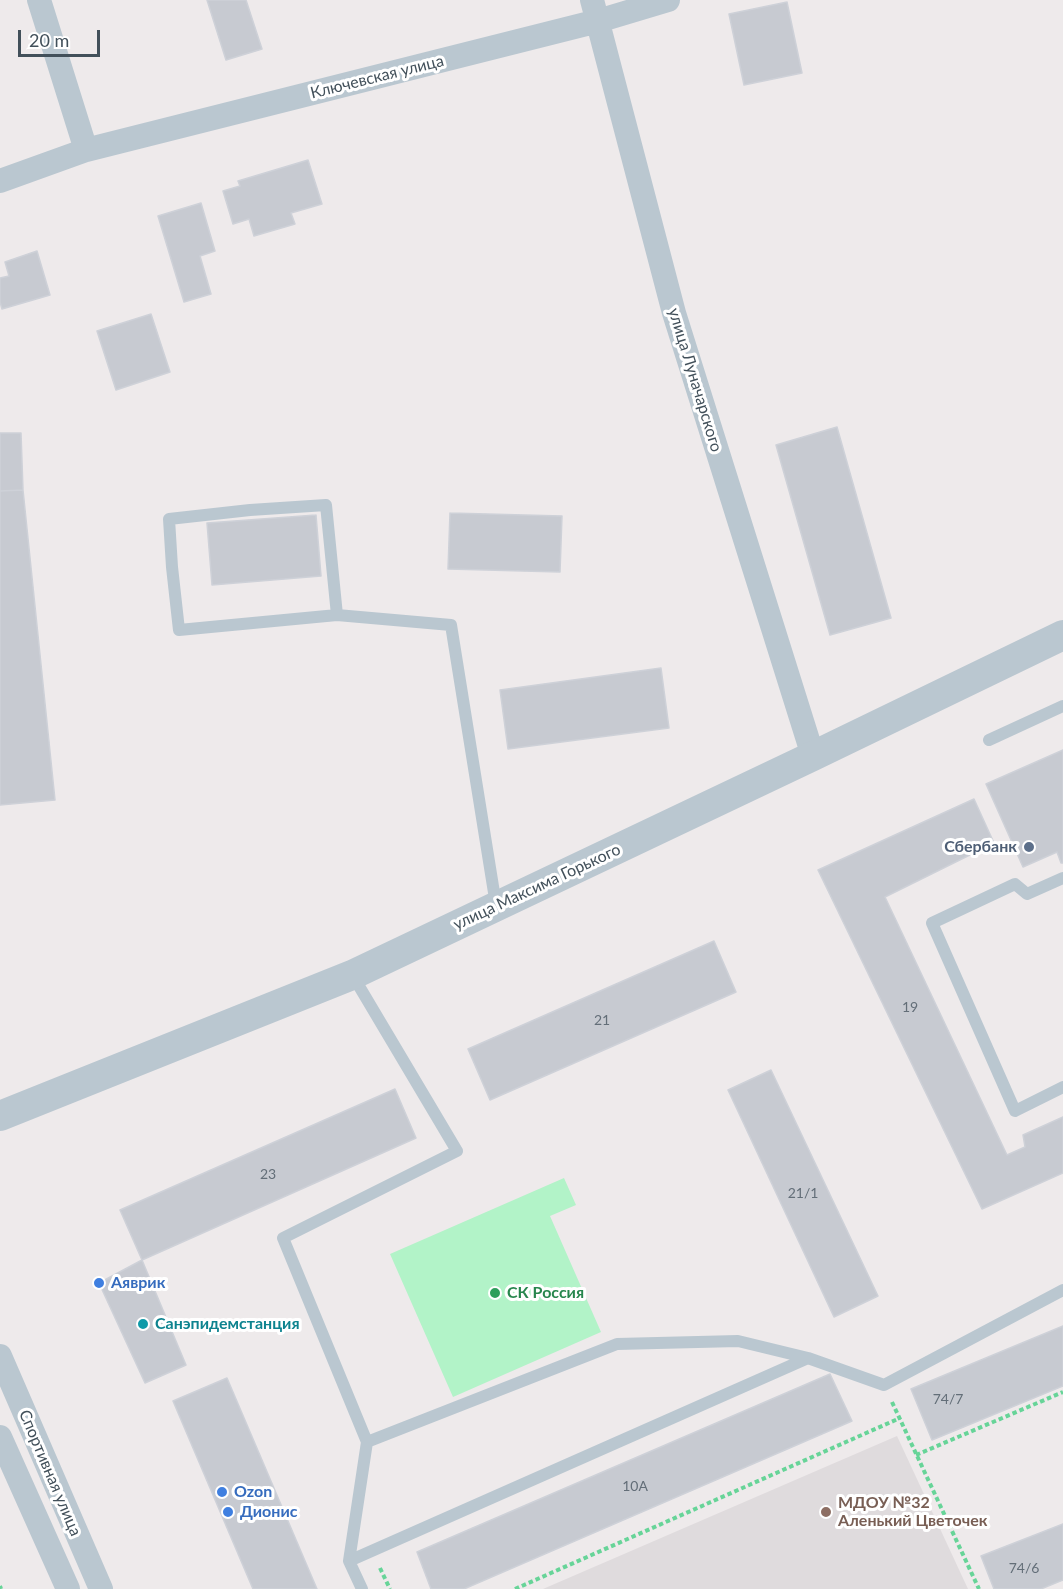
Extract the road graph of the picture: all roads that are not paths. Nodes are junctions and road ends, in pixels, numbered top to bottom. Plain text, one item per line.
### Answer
1 (39, 0) edge
2 (668, 0) edge
3 (595, 10) edge
4 (86, 150) junction
5 (0, 182) edge
6 (337, 615) junction
7 (1063, 634) edge
8 (1063, 706) edge
9 (989, 740) dead end
10 (813, 756) junction
11 (1063, 878) edge
12 (496, 906) junction
13 (352, 975) junction
14 (1063, 1087) edge
15 (0, 1116) edge
16 (1063, 1290) edge
17 (0, 1356) edge
18 (808, 1358) junction
19 (0, 1437) edge
20 (367, 1442) junction
21 (349, 1561) junction
22 (68, 1589) edge
23 (101, 1589) edge
24 (362, 1589) edge

1 - 4 street
2 - 3 street, Ключевская улица
3 - 4 street, Ключевская улица
3 - 10 street, улица Луначарского
4 - 5 street, Ключевская улица
6 - 6 lane
6 - 12 lane
7 - 10 street, улица Максима Горького
8 - 9 lane
10 - 12 street, улица Максима Горького
11 - 14 lane
12 - 13 street, улица Максима Горького
13 - 15 street, улица Максима Горького
13 - 20 lane
16 - 18 lane
17 - 23 street, Спортивная улица
18 - 20 lane
18 - 21 lane
19 - 22 street, Спортивная улица
20 - 21 lane
21 - 24 lane

